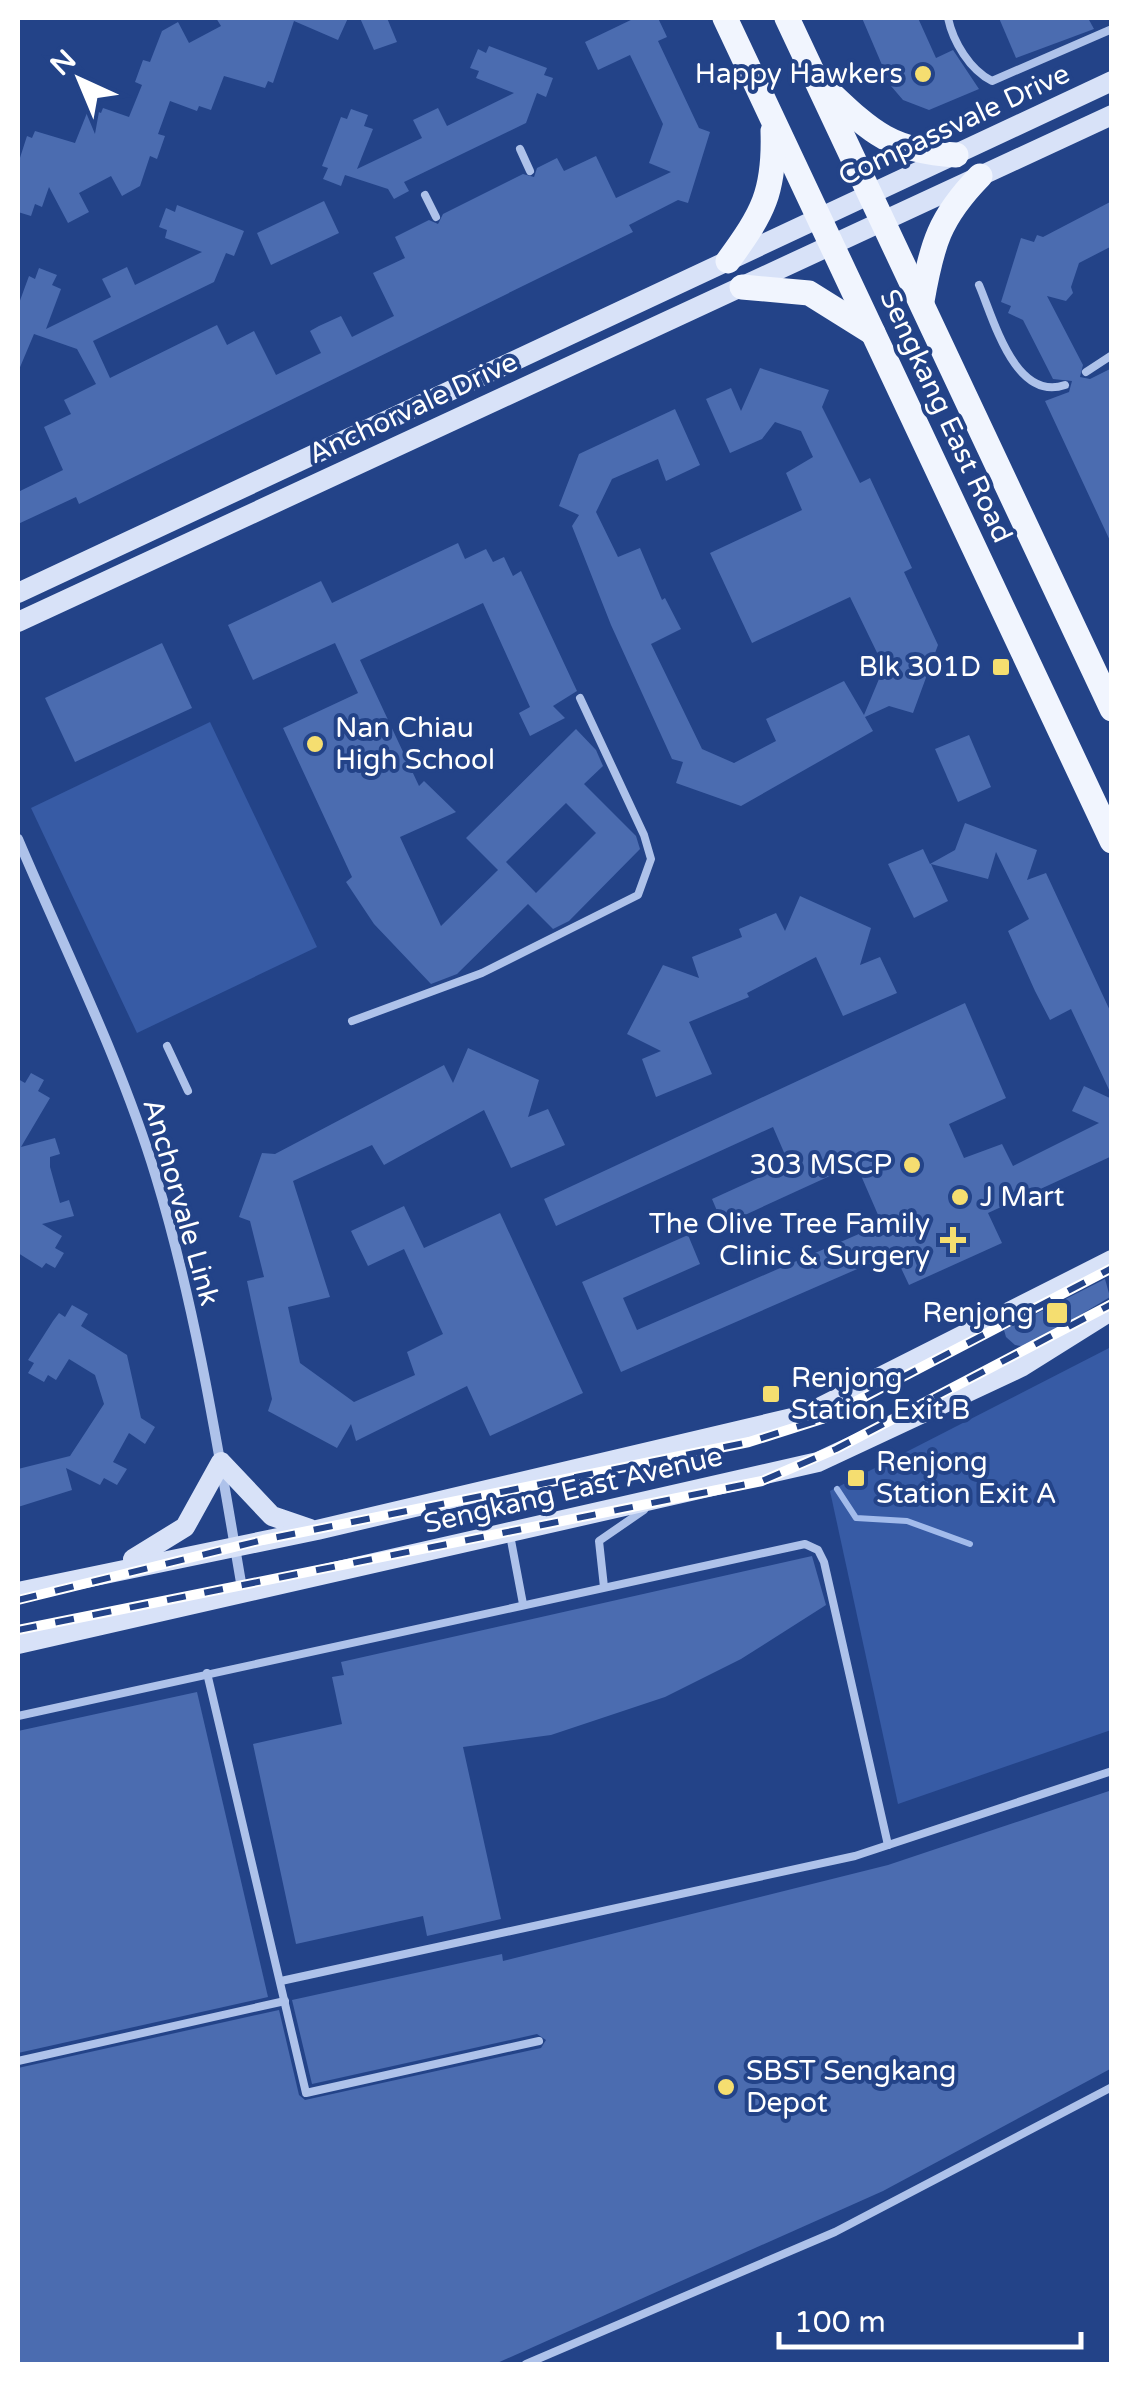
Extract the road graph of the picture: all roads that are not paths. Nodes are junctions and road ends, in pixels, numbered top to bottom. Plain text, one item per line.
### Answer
1 (725, 18) edge
2 (787, 18) edge
3 (948, 18) edge
4 (1112, 29) edge
5 (816, 80) junction
6 (1112, 81) edge
7 (1112, 115) edge
8 (772, 121) junction
9 (520, 149) dead end
10 (956, 155) junction
11 (530, 171) dead end
12 (980, 176) junction
13 (424, 195) dead end
14 (868, 196) junction
15 (436, 217) dead end
16 (820, 218) junction
17 (880, 222) junction
18 (832, 243) junction
19 (728, 261) junction
20 (742, 286) junction
21 (979, 286) dead end
22 (922, 301) junction
23 (874, 333) junction
24 (1112, 355) edge
25 (1086, 372) dead end
26 (1065, 385) dead end
27 (18, 593) edge
28 (41, 610) junction
29 (18, 622) edge
30 (18, 637) edge
31 (580, 698) dead end
32 (1112, 710) edge
33 (18, 839) edge
34 (1112, 840) edge
35 (352, 1021) dead end
36 (168, 1046) dead end
37 (188, 1091) dead end
38 (1112, 1260) edge
39 (1112, 1310) edge
40 (221, 1462) junction
41 (677, 1493) junction
42 (317, 1530) junction
43 (510, 1533) junction
44 (234, 1546) junction
45 (108, 1572) junction
46 (604, 1586) junction
47 (18, 1592) edge
48 (243, 1595) junction
49 (523, 1604) junction
50 (18, 1644) edge
51 (207, 1674) junction
52 (18, 1716) edge
53 (1112, 1771) edge
54 (888, 1845) junction
55 (282, 1981) junction
56 (285, 2001) junction
57 (539, 2041) dead end
58 (18, 2060) edge
59 (1112, 2087) edge
60 (526, 2364) edge

1 - 8 main road, Sengkang East Road
2 - 5 main road, Sengkang East Road
3 - 4 lane
5 - 10 main road
5 - 14 main road, Sengkang East Road
6 - 10 main road, Compassvale Drive
7 - 12 main road, Compassvale Drive
8 - 16 main road, Sengkang East Road
8 - 19 main road
9 - 11 lane
10 - 14 main road, Compassvale Drive
12 - 17 main road, Compassvale Drive
12 - 22 main road
13 - 15 lane
14 - 16 main road, Compassvale Drive
14 - 17 main road, Sengkang East Road
16 - 18 main road, Sengkang East Road
16 - 19 main road, Anchorvale Drive
17 - 18 main road, Compassvale Drive
17 - 22 main road, Sengkang East Road
18 - 20 main road, Anchorvale Drive
18 - 23 main road, Sengkang East Road
19 - 27 main road, Anchorvale Drive
20 - 23 main road
20 - 28 main road, Anchorvale Drive
21 - 26 lane
22 - 32 main road, Sengkang East Road
23 - 34 main road, Sengkang East Road
24 - 25 lane
28 - 29 main road, Anchorvale Drive
28 - 30 main road
31 - 35 lane
33 - 40 street, Anchorvale Link
36 - 37 lane
38 - 42 main road, Sengkang East Avenue
39 - 41 main road, Sengkang East Avenue
40 - 42 main road
40 - 44 street, Anchorvale Link
40 - 45 main road
41 - 43 main road, Sengkang East Avenue
41 - 46 lane
42 - 44 main road, Sengkang East Avenue
43 - 48 main road, Sengkang East Avenue
43 - 49 lane
44 - 45 main road, Sengkang East Avenue
44 - 48 street, Anchorvale Link
45 - 47 main road, Sengkang East Avenue
46 - 49 lane
46 - 54 lane
48 - 50 main road, Sengkang East Avenue
49 - 51 lane
51 - 52 lane
51 - 55 lane
53 - 54 lane
54 - 55 lane
55 - 56 lane
56 - 57 lane
56 - 58 lane
59 - 60 lane

